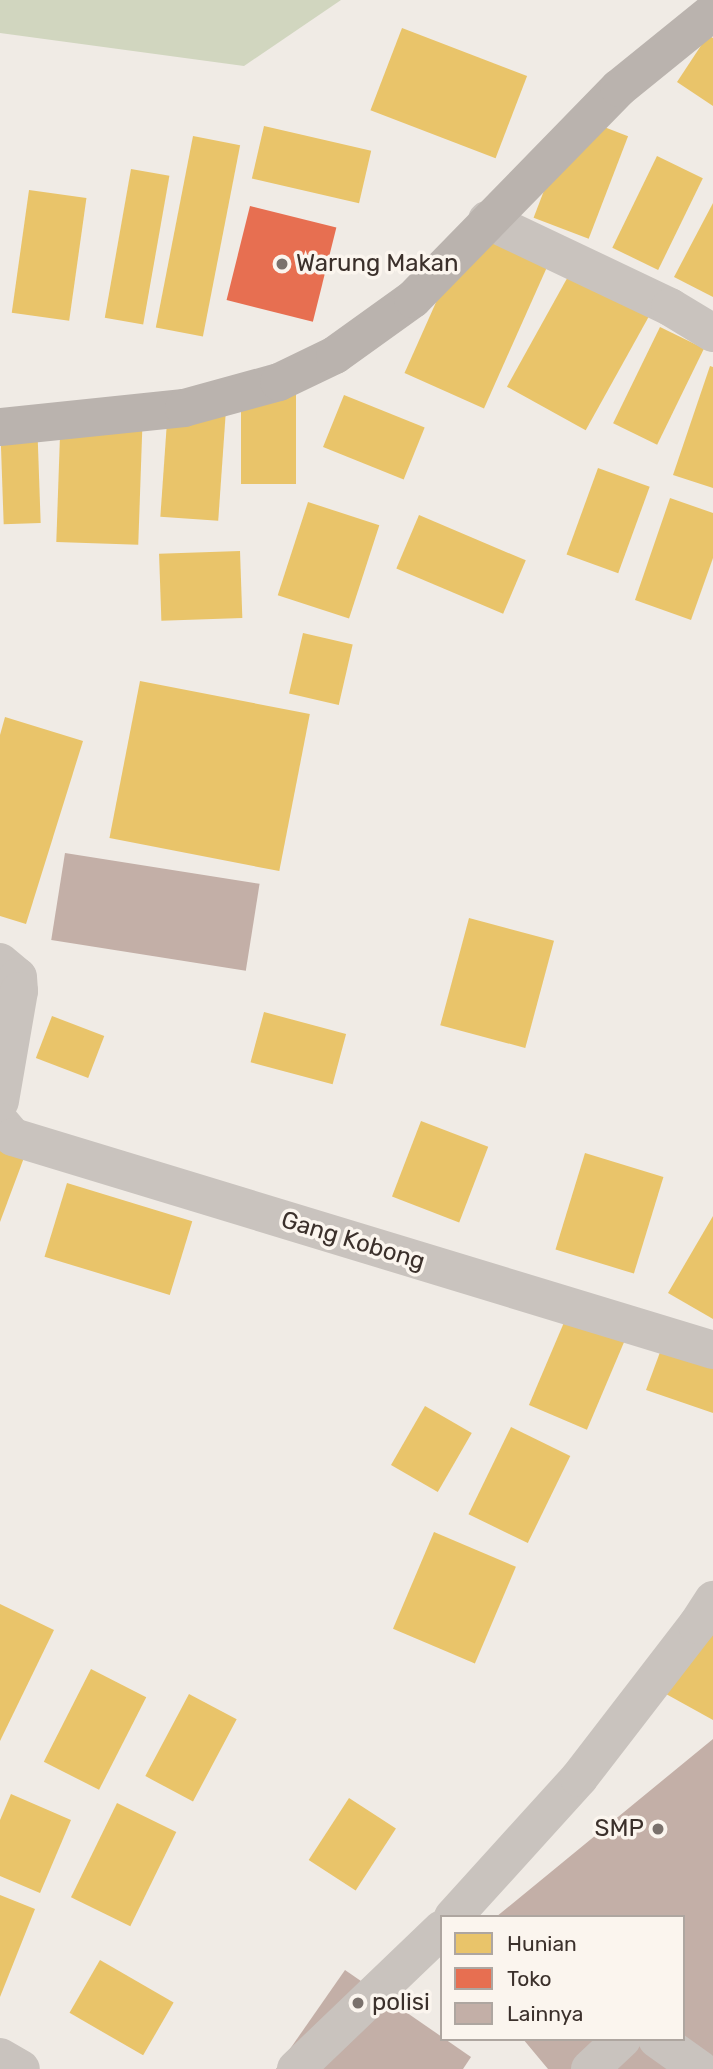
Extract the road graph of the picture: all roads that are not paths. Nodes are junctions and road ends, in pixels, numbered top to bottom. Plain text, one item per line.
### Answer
1 (713, 12) edge
2 (487, 220) junction
3 (713, 333) edge
4 (0, 427) edge
5 (0, 962) edge
6 (0, 1101) edge
7 (0, 1122) edge
8 (713, 1350) edge
9 (713, 1600) edge
10 (455, 1915) edge
11 (440, 1931) edge
12 (620, 2041) edge
13 (660, 2041) edge
14 (0, 2057) edge
15 (22, 2069) edge
16 (296, 2069) edge
17 (590, 2069) edge
18 (699, 2069) edge

1 - 2 street
2 - 3 street
2 - 4 street
5 - 6 street
7 - 8 street, Gang Kobong
9 - 10 street
11 - 16 street
12 - 17 street
13 - 18 street
14 - 15 street

